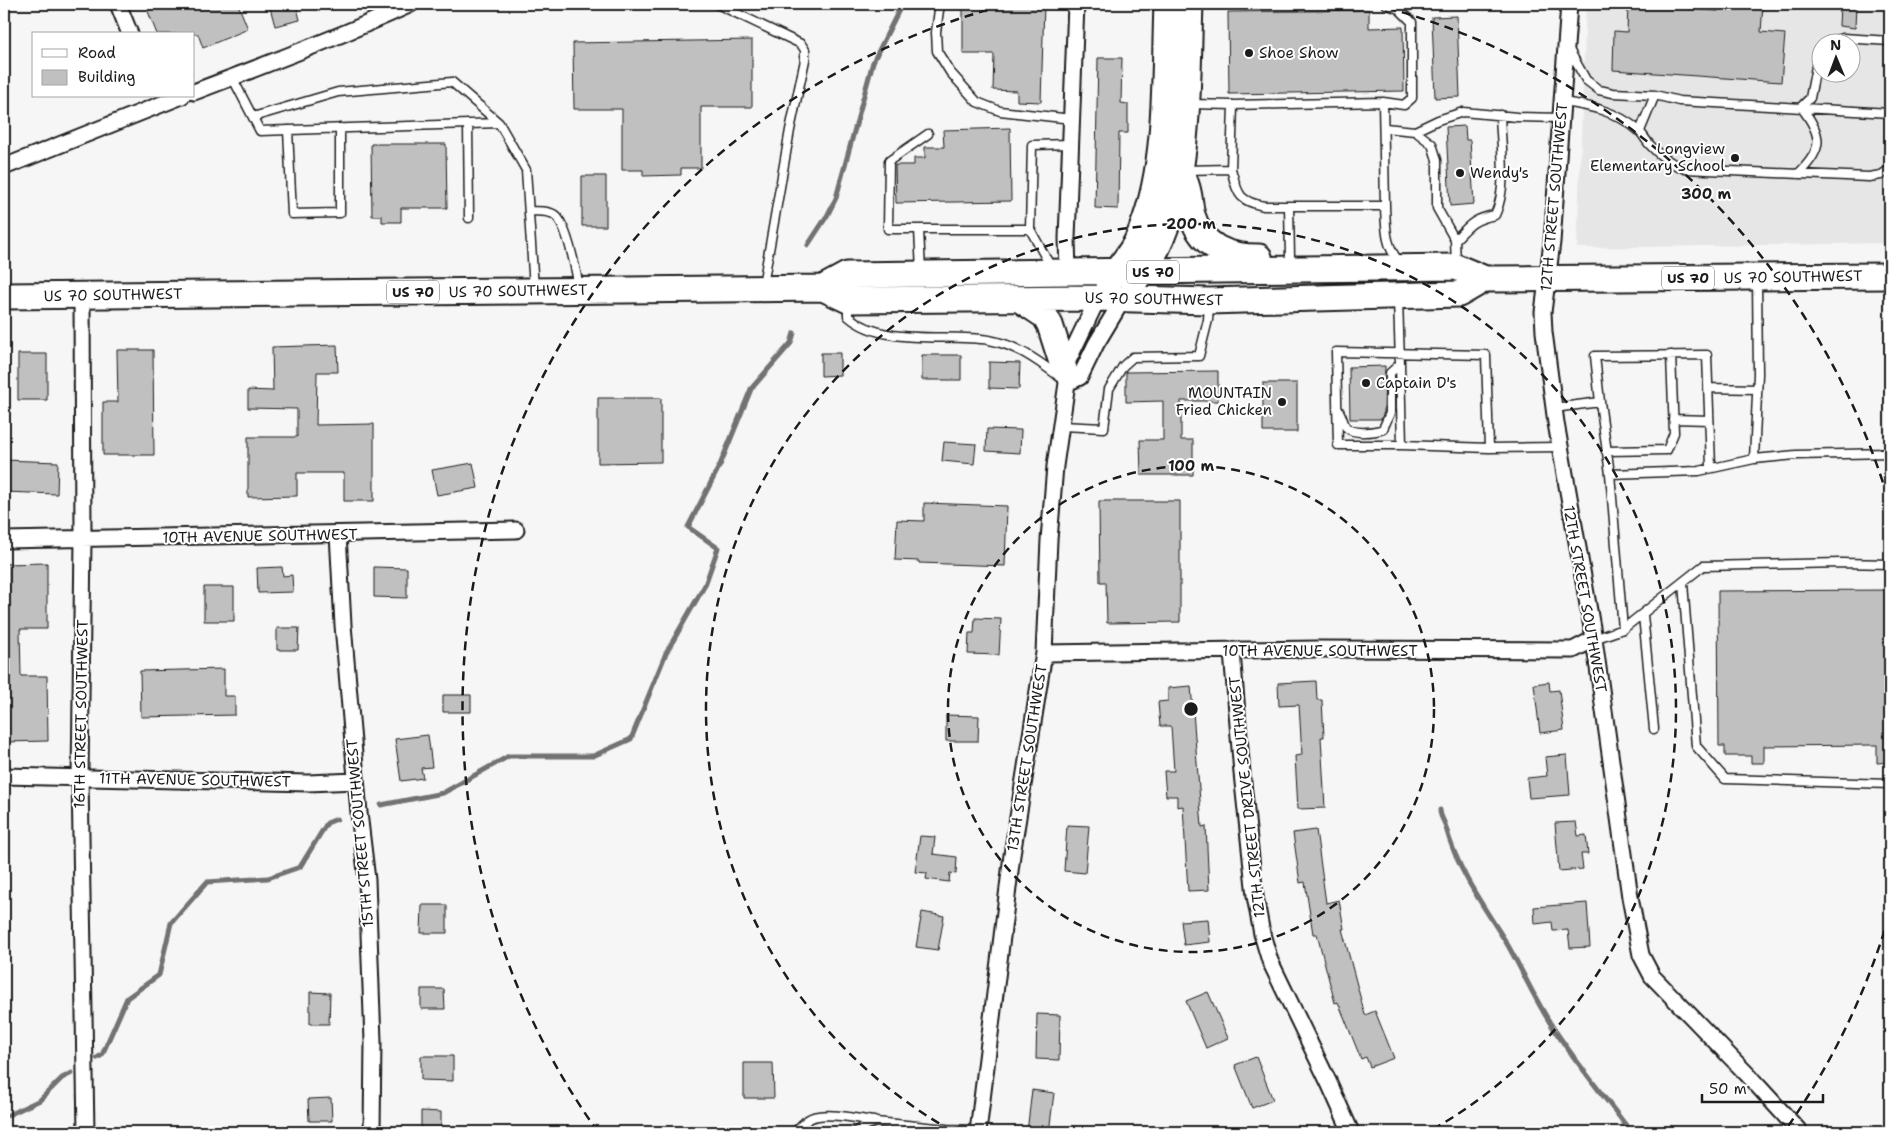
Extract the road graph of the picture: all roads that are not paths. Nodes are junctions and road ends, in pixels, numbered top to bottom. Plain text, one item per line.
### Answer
1 (118, 4) edge
2 (411, 4) edge
3 (717, 4) edge
4 (942, 4) edge
5 (1076, 4) edge
6 (1167, 4) edge
7 (1190, 4) edge
8 (1386, 4) edge
9 (1570, 4) edge
10 (129, 32) edge
11 (1862, 39) edge
12 (1890, 41) edge
13 (1566, 44) junction
14 (232, 77) junction
15 (1813, 82) edge
16 (195, 92) edge
17 (1655, 95) junction
18 (158, 100) edge
19 (1383, 102) junction
20 (1186, 104) junction
21 (1233, 105) junction
22 (1802, 107) junction
23 (1562, 110) junction
24 (1890, 112) edge
25 (1500, 115) junction
26 (253, 117) junction
27 (1072, 119) junction
28 (499, 123) junction
29 (468, 124) junction
30 (340, 128) junction
31 (1385, 128) junction
32 (288, 130) junction
33 (1415, 131) junction
34 (1640, 131) junction
35 (928, 134) dead end
36 (1071, 144) junction
37 (4, 167) edge
38 (1231, 169) junction
39 (1890, 169) edge
40 (1181, 170) junction
41 (1798, 174) junction
42 (1289, 206) junction
43 (1385, 206) junction
44 (529, 211) junction
45 (469, 218) dead end
46 (920, 229) junction
47 (1030, 229) junction
48 (1456, 240) junction
49 (1290, 258) junction
50 (1394, 267) junction
51 (1456, 267) junction
52 (1061, 272) junction
53 (1116, 272) junction
54 (1140, 272) junction
55 (921, 274) junction
56 (1890, 276) edge
57 (1485, 278) junction
58 (1548, 278) junction
59 (1757, 278) junction
60 (823, 288) junction
61 (762, 289) junction
62 (579, 290) junction
63 (534, 291) junction
64 (4, 296) edge
65 (82, 296) junction
66 (1398, 296) junction
67 (1098, 298) junction
68 (1122, 299) junction
69 (848, 300) junction
70 (1021, 300) junction
71 (1209, 301) junction
72 (1400, 352) junction
73 (1671, 355) junction
74 (1400, 364) junction
75 (1066, 376) junction
76 (1708, 388) junction
77 (1757, 389) junction
78 (1600, 402) junction
79 (1337, 408) junction
80 (1554, 408) junction
81 (1673, 419) junction
82 (1709, 420) junction
83 (1061, 426) junction
84 (1402, 445) junction
85 (1560, 447) junction
86 (1489, 448) junction
87 (1606, 451) junction
88 (1890, 453) edge
89 (1754, 459) junction
90 (1711, 467) junction
91 (1610, 474) junction
92 (516, 530) dead end
93 (338, 534) junction
94 (83, 539) junction
95 (4, 540) edge
96 (1890, 564) edge
97 (1684, 583) junction
98 (1642, 615) junction
99 (1624, 629) junction
100 (1594, 639) junction
101 (1232, 652) junction
102 (1044, 653) junction
103 (1654, 729) dead end
104 (4, 776) edge
105 (80, 778) junction
106 (356, 781) junction
107 (1890, 784) edge
108 (876, 1122) junction
109 (978, 1131) edge
110 (86, 1132) edge
111 (372, 1132) edge
112 (795, 1132) edge
113 (855, 1132) edge
114 (1351, 1132) edge
115 (1800, 1132) edge

1 - 10 street
2 - 14 street
3 - 61 lane
4 - 27 lane
5 - 27 street
6 - 53 main road, 13TH STREET SOUTHWEST
7 - 20 main road
8 - 19 lane
9 - 13 street, 12TH STREET SOUTHWEST
11 - 12 lane
13 - 17 lane
13 - 23 street, 12TH STREET SOUTHWEST
14 - 16 street
14 - 26 lane
15 - 22 lane
17 - 22 lane
17 - 34 lane
18 - 37 street
19 - 21 lane
19 - 31 lane
20 - 21 lane
20 - 40 main road
21 - 38 lane
22 - 24 lane
22 - 41 lane
23 - 25 lane
23 - 34 lane
23 - 58 street, 12TH STREET SOUTHWEST
25 - 33 lane
25 - 48 lane
26 - 28 lane
26 - 32 lane
27 - 36 street
28 - 29 lane
28 - 44 lane
29 - 30 lane
29 - 45 lane
30 - 32 lane
30 - 32 lane
31 - 33 lane
31 - 43 lane
33 - 48 lane
34 - 41 lane
35 - 46 lane
36 - 47 lane
36 - 52 street
38 - 40 lane
38 - 42 lane
39 - 41 lane
40 - 49 main road
40 - 54 main road
42 - 43 lane
42 - 49 lane
43 - 50 lane
44 - 62 lane
44 - 63 lane
46 - 47 lane
46 - 55 lane
47 - 52 lane
48 - 51 lane
49 - 50 main road
50 - 51 main road, US 70 SOUTHWEST / US 70
50 - 54 main road, US 70 SOUTHWEST / US 70
51 - 57 main road, US 70 SOUTHWEST / US 70
52 - 53 main road, US 70 SOUTHWEST / US 70
52 - 55 main road, US 70 SOUTHWEST / US 70
53 - 54 main road, US 70 SOUTHWEST / US 70
53 - 67 main road, 13TH STREET SOUTHWEST
54 - 68 main road
55 - 60 main road, US 70 SOUTHWEST / US 70
56 - 59 main road, US 70 SOUTHWEST / US 70
57 - 58 main road, US 70 SOUTHWEST / US 70
57 - 66 main road, US 70 SOUTHWEST / US 70
58 - 59 main road, US 70 SOUTHWEST / US 70
58 - 80 street, 12TH STREET SOUTHWEST
59 - 77 lane
60 - 61 main road, US 70 SOUTHWEST / US 70
60 - 69 main road, US 70 SOUTHWEST / US 70
61 - 62 main road, US 70 SOUTHWEST / US 70
62 - 63 main road, US 70 SOUTHWEST / US 70
63 - 65 main road, US 70 SOUTHWEST / US 70
64 - 65 main road, US 70 SOUTHWEST / US 70
65 - 94 street, 16TH STREET SOUTHWEST
66 - 71 main road, US 70 SOUTHWEST / US 70
66 - 72 lane
67 - 68 main road, US 70 SOUTHWEST / US 70
67 - 70 main road, US 70 SOUTHWEST / US 70
67 - 75 street, 13TH STREET SOUTHWEST
68 - 71 main road, US 70 SOUTHWEST / US 70
68 - 75 street
69 - 70 main road, US 70 SOUTHWEST / US 70
69 - 75 lane
70 - 75 main road
71 - 83 lane
72 - 74 lane
72 - 79 lane
72 - 86 lane
73 - 76 lane
73 - 78 lane
73 - 81 lane
74 - 79 lane
74 - 84 lane
75 - 83 street, 13TH STREET SOUTHWEST
76 - 77 lane
76 - 82 lane
77 - 89 lane
78 - 80 lane
78 - 87 lane
79 - 84 lane
80 - 85 street, 12TH STREET SOUTHWEST
81 - 82 lane
81 - 87 lane
82 - 90 lane
83 - 102 street, 13TH STREET SOUTHWEST
84 - 86 lane
85 - 86 lane
85 - 100 street, 12TH STREET SOUTHWEST
87 - 91 lane
88 - 89 lane
89 - 90 lane
90 - 91 lane
91 - 99 lane
92 - 93 street, 10TH AVENUE SOUTHWEST
93 - 94 street, 10TH AVENUE SOUTHWEST
93 - 106 street, 15TH STREET SOUTHWEST
94 - 95 street, 10TH AVENUE SOUTHWEST
94 - 105 street, 16TH STREET SOUTHWEST
96 - 97 lane
97 - 98 lane
97 - 107 lane
98 - 99 lane
98 - 103 lane
99 - 100 lane
100 - 101 street, 10TH AVENUE SOUTHWEST
100 - 115 street, 12TH STREET SOUTHWEST
101 - 102 street, 10TH AVENUE SOUTHWEST
101 - 114 street, 12TH STREET DRIVE SOUTHWEST
102 - 109 street, 13TH STREET SOUTHWEST
104 - 105 street, 11TH AVENUE SOUTHWEST
105 - 106 street, 11TH AVENUE SOUTHWEST
105 - 110 street, 16TH STREET SOUTHWEST
106 - 111 street, 15TH STREET SOUTHWEST
108 - 109 lane
108 - 112 lane
108 - 113 lane

